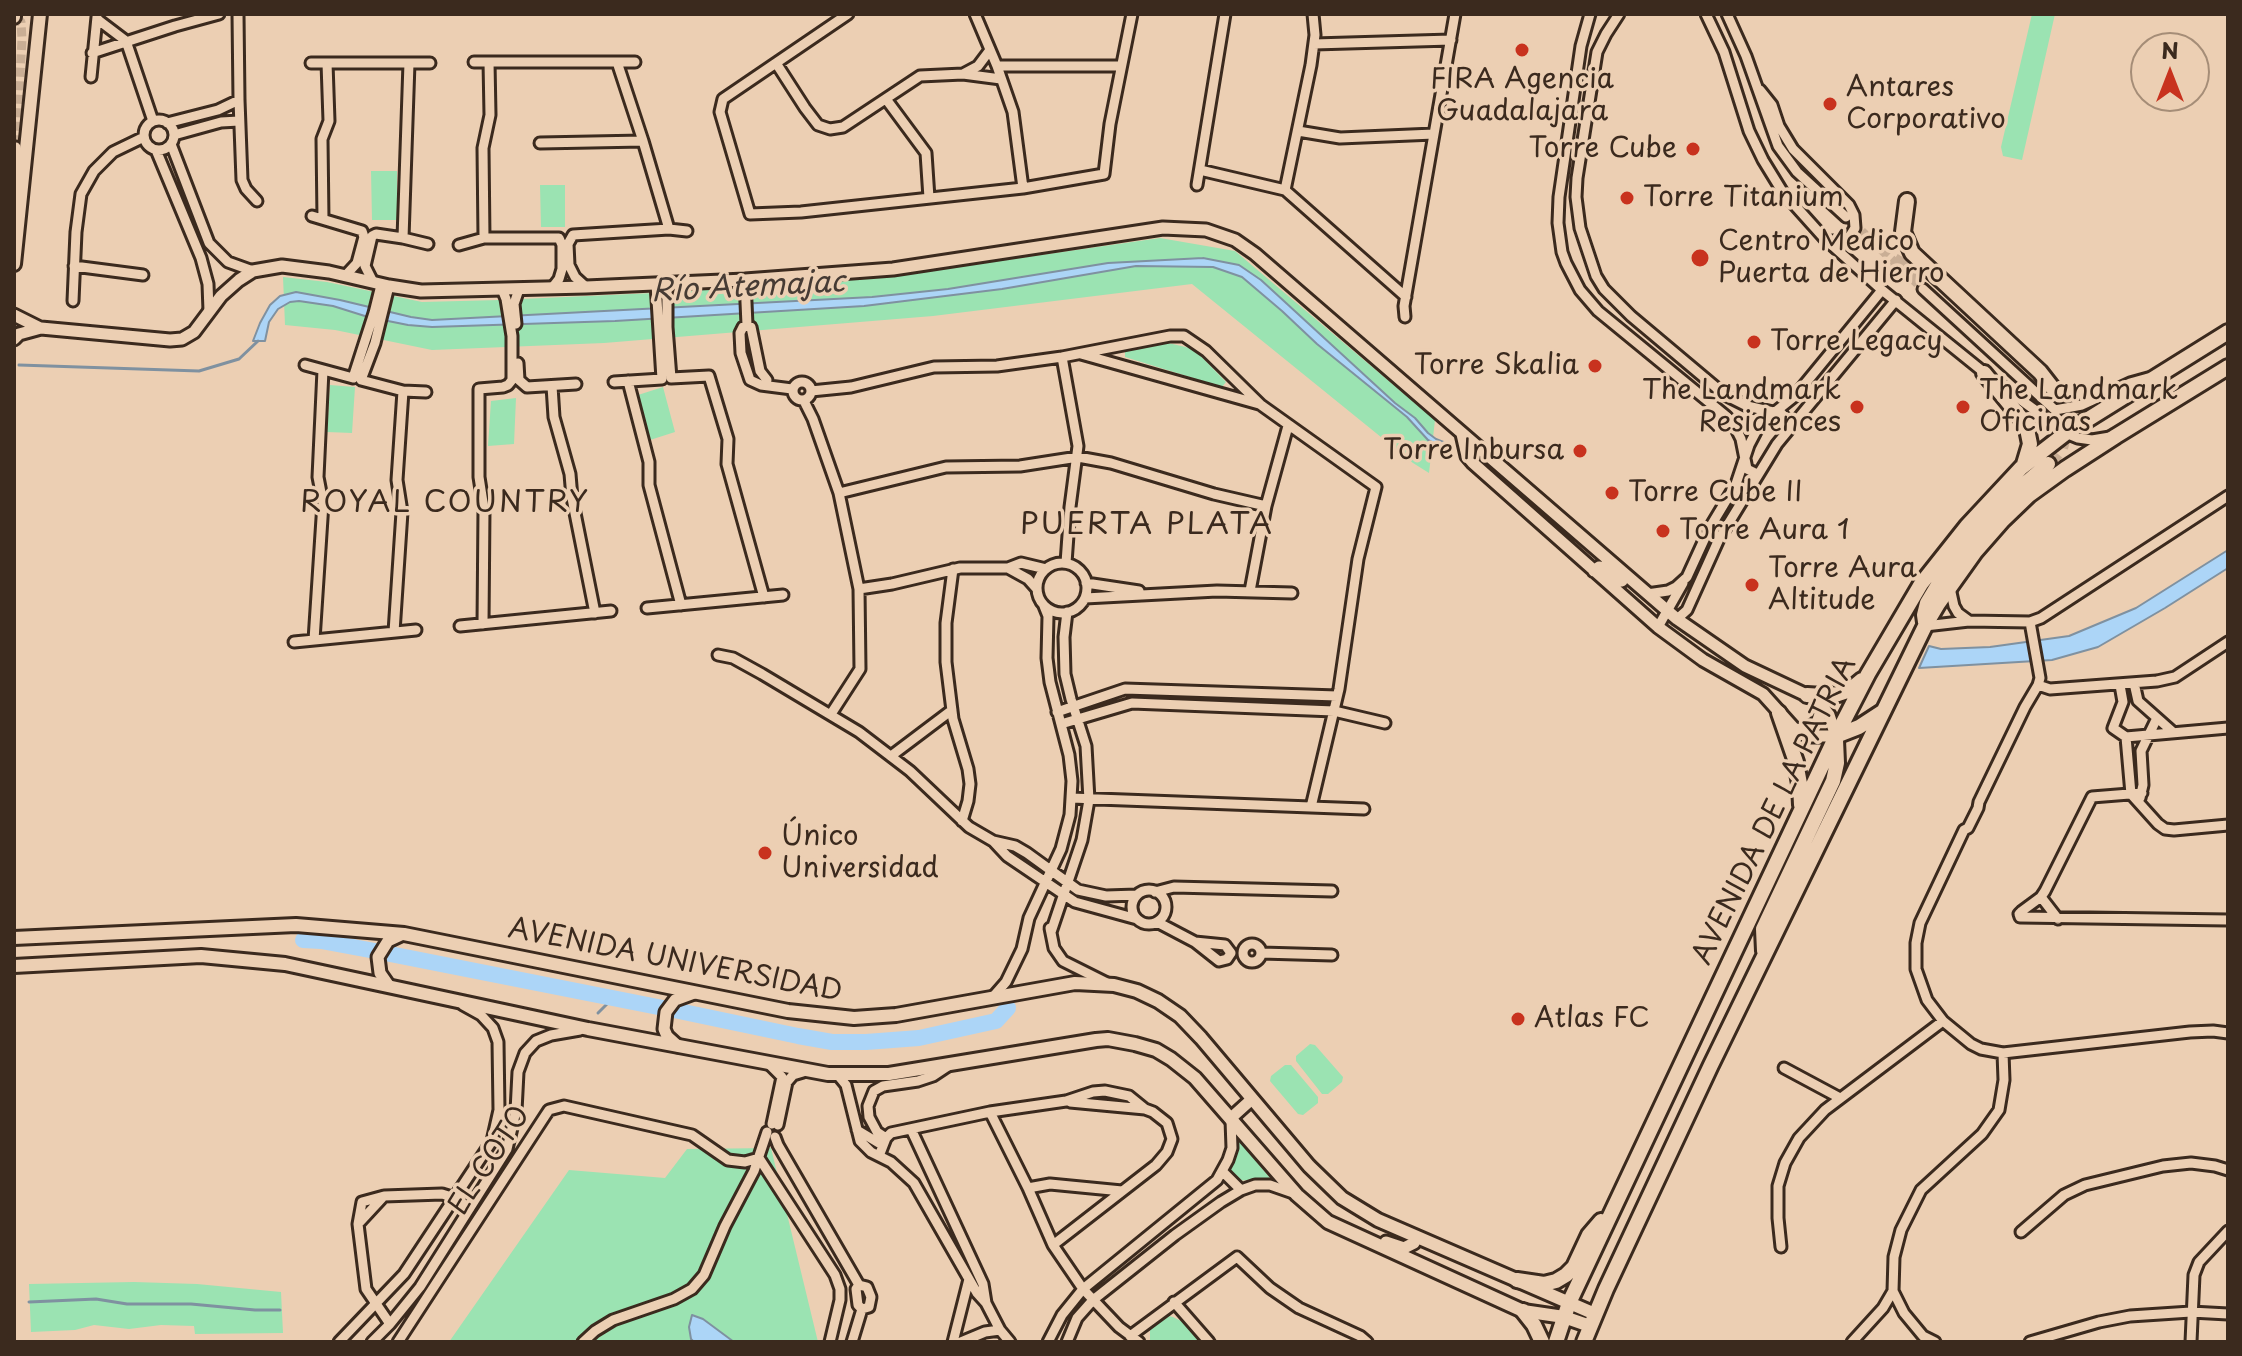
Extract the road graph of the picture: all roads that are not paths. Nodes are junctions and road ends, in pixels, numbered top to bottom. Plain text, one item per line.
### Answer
1 (40, 14) edge
2 (219, 14) edge
3 (238, 14) edge
4 (848, 14) edge
5 (975, 14) edge
6 (1132, 14) edge
7 (1225, 14) edge
8 (1313, 14) edge
9 (1455, 14) edge
10 (1590, 14) edge
11 (1619, 14) edge
12 (1706, 14) edge
13 (1727, 14) edge
14 (97, 16) edge
15 (1451, 40) junction
16 (126, 41) junction
17 (1314, 44) junction
18 (990, 50) junction
19 (92, 53) junction
20 (474, 62) dead end
21 (489, 62) junction
22 (617, 62) junction
23 (635, 62) dead end
24 (311, 63) dead end
25 (327, 63) junction
26 (409, 63) junction
27 (430, 63) dead end
28 (776, 63) junction
29 (997, 66) junction
30 (1121, 66) junction
31 (963, 74) junction
32 (91, 77) dead end
33 (1001, 79) junction
34 (1757, 88) junction
35 (886, 99) junction
36 (239, 100) junction
37 (218, 110) junction
38 (153, 121) junction
39 (239, 121) junction
40 (221, 122) junction
41 (167, 123) junction
42 (1298, 131) junction
43 (1434, 134) junction
44 (144, 137) junction
45 (173, 140) junction
46 (643, 141) junction
47 (540, 143) dead end
48 (16, 147) dead end
49 (156, 150) junction
50 (1200, 170) junction
51 (1197, 185) dead end
52 (1023, 188) junction
53 (1285, 190) junction
54 (929, 198) junction
55 (257, 201) dead end
56 (1907, 201) dead end
57 (21, 211) junction
58 (1577, 211) junction
59 (1558, 212) junction
60 (312, 216) dead end
61 (1846, 217) tunnel mouth
62 (323, 219) junction
63 (669, 229) junction
64 (687, 231) dead end
65 (403, 238) junction
66 (484, 238) junction
67 (1825, 239) junction
68 (428, 244) dead end
69 (459, 245) dead end
70 (215, 251) junction
71 (201, 258) junction
72 (14, 264) edge
73 (74, 266) junction
74 (253, 271) junction
75 (143, 275) dead end
76 (345, 276) junction
77 (1924, 284) joint
78 (745, 285) junction
79 (586, 287) junction
80 (552, 288) junction
81 (381, 289) junction
82 (502, 289) junction
83 (519, 289) junction
84 (662, 289) junction
85 (1882, 290) junction
86 (1406, 297) junction
87 (1612, 297) junction
88 (1896, 300) junction
89 (73, 301) dead end
90 (510, 304) junction
91 (209, 311) junction
92 (1598, 311) junction
93 (14, 315) edge
94 (1405, 317) dead end
95 (374, 325) junction
96 (747, 325) junction
97 (41, 328) junction
98 (663, 329) junction
99 (2228, 332) edge
100 (514, 336) junction
101 (14, 339) edge
102 (1078, 353) junction
103 (1062, 357) junction
104 (305, 365) dead end
105 (2228, 367) edge
106 (323, 370) junction
107 (1984, 373) junction
108 (2155, 377) junction
109 (628, 381) junction
110 (614, 382) dead end
111 (764, 383) junction
112 (576, 384) dead end
113 (552, 386) junction
114 (792, 389) junction
115 (403, 391) junction
116 (811, 391) junction
117 (426, 392) dead end
118 (804, 401) junction
119 (1261, 405) junction
120 (1775, 412) junction
121 (1288, 426) junction
122 (1791, 426) junction
123 (2066, 433) junction
124 (1462, 434) junction
125 (2116, 436) junction
126 (1078, 457) junction
127 (1744, 462) junction
128 (2048, 464) tunnel mouth
129 (2021, 468) junction
130 (1757, 474) junction
131 (839, 493) junction
132 (2228, 496) edge
133 (1510, 497) junction
134 (1266, 506) junction
135 (1553, 511) junction
136 (1066, 563) junction
137 (1008, 568) junction
138 (953, 569) junction
139 (1046, 569) junction
140 (1594, 571) junction
141 (1687, 577) junction
142 (1086, 583) junction
143 (1921, 584) junction
144 (1950, 587) junction
145 (1036, 588) junction
146 (859, 589) junction
147 (1250, 591) junction
148 (1155, 593) junction
149 (1292, 593) dead end
150 (1647, 594) junction
151 (783, 595) dead end
152 (764, 597) junction
153 (1085, 598) junction
154 (681, 605) junction
155 (1044, 606) junction
156 (647, 608) dead end
157 (611, 611) dead end
158 (1067, 612) junction
159 (595, 613) junction
160 (1672, 615) junction
161 (1969, 621) junction
162 (2030, 622) junction
163 (483, 624) junction
164 (460, 626) dead end
165 (1925, 626) junction
166 (1658, 627) junction
167 (416, 630) dead end
168 (394, 632) junction
169 (314, 640) junction
170 (294, 642) dead end
171 (2228, 642) edge
172 (718, 655) dead end
173 (1703, 660) junction
174 (1759, 674) junction
175 (1868, 674) junction
176 (2134, 683) junction
177 (2038, 685) junction
178 (2120, 685) junction
179 (1213, 692) junction
180 (1337, 696) junction
181 (1812, 697) junction
182 (1213, 706) junction
183 (1073, 707) junction
184 (952, 710) junction
185 (1884, 710) junction
186 (1334, 711) junction
187 (1057, 712) junction
188 (1779, 713) junction
189 (831, 714) junction
190 (2157, 718) junction
191 (1077, 719) junction
192 (1385, 723) dead end
193 (1061, 724) junction
194 (2228, 728) edge
195 (1794, 729) junction
196 (2174, 733) junction
197 (2149, 735) junction
198 (1836, 736) junction
199 (2126, 737) junction
200 (891, 756) junction
201 (2137, 796) junction
202 (1071, 798) junction
203 (1089, 800) junction
204 (1311, 807) junction
205 (1364, 809) dead end
206 (1799, 814) junction
207 (962, 821) junction
208 (2228, 825) edge
209 (993, 841) junction
210 (1052, 871) junction
211 (1046, 882) junction
212 (1068, 884) junction
213 (1332, 891) dead end
214 (1155, 892) junction
215 (1064, 895) junction
216 (1137, 895) junction
217 (2041, 897) junction
218 (1137, 919) junction
219 (2058, 919) junction
220 (2228, 920) edge
221 (1157, 922) junction
222 (404, 934) junction
223 (14, 938) edge
224 (1332, 955) dead end
225 (1764, 956) junction
226 (14, 966) edge
227 (1109, 984) junction
228 (389, 986) junction
229 (694, 993) junction
230 (992, 998) junction
231 (457, 1001) junction
232 (1943, 1021) junction
233 (588, 1029) junction
234 (2228, 1033) edge
235 (679, 1046) junction
236 (2003, 1053) junction
237 (769, 1064) junction
238 (951, 1064) junction
239 (1784, 1068) dead end
240 (807, 1072) junction
241 (837, 1074) junction
242 (1840, 1098) junction
243 (1252, 1099) junction
244 (1066, 1101) junction
245 (1145, 1109) junction
246 (990, 1112) junction
247 (1231, 1118) junction
248 (773, 1129) junction
249 (911, 1129) junction
250 (884, 1144) junction
251 (759, 1158) junction
252 (2228, 1170) edge
253 (930, 1171) junction
254 (1223, 1172) junction
255 (914, 1183) junction
256 (1028, 1188) junction
257 (1241, 1190) junction
258 (1122, 1191) junction
259 (1297, 1195) junction
260 (455, 1198) junction
261 (470, 1208) junction
262 (1613, 1210) junction
263 (1165, 1223) junction
264 (1343, 1230) junction
265 (2228, 1231) edge
266 (2021, 1232) dead end
267 (1175, 1235) junction
268 (1417, 1237) junction
269 (1053, 1245) junction
270 (1781, 1247) dead end
271 (973, 1261) junction
272 (969, 1279) junction
273 (1517, 1280) junction
274 (1083, 1289) junction
275 (1893, 1291) junction
276 (1093, 1300) junction
277 (1174, 1302) junction
278 (986, 1303) junction
279 (376, 1305) junction
280 (1567, 1310) junction
281 (1523, 1311) junction
282 (2191, 1312) junction
283 (2228, 1314) edge
284 (1593, 1320) junction
285 (390, 1324) junction
286 (1006, 1336) edge
287 (1135, 1339) edge
288 (1363, 1339) edge
289 (339, 1342) edge
290 (372, 1342) edge
291 (398, 1342) edge
292 (583, 1342) edge
293 (830, 1342) edge
294 (852, 1342) edge
295 (953, 1342) edge
296 (961, 1342) edge
297 (1020, 1342) edge
298 (1048, 1342) edge
299 (1067, 1342) edge
300 (1209, 1342) edge
301 (1542, 1342) edge
302 (1556, 1342) edge
303 (1584, 1342) edge
304 (1852, 1342) edge
305 (1935, 1342) edge
306 (2030, 1342) edge
307 (2191, 1342) edge

1 - 57 main road
2 - 16 street
3 - 36 street
4 - 28 street
5 - 18 street
6 - 30 street
7 - 50 street
8 - 17 street
9 - 15 street
10 - 59 street
11 - 58 street
12 - 67 street
13 - 34 street
14 - 16 street
14 - 19 street
15 - 17 street
15 - 43 street
16 - 19 street
16 - 38 street
17 - 42 street
18 - 29 street
18 - 31 street
19 - 32 street
20 - 21 street
21 - 22 street
21 - 66 street
22 - 23 street
22 - 46 street
24 - 25 street
25 - 26 street
25 - 62 street
26 - 27 street
26 - 65 street
28 - 35 street
28 - 54 street
29 - 30 street
29 - 33 street
30 - 52 street
31 - 33 street
31 - 35 street
33 - 52 street
34 - 61 street
34 - 67 street
35 - 54 street
36 - 37 street
36 - 39 street
37 - 40 street
37 - 41 street
38 - 41 street
38 - 44 street
39 - 40 street
39 - 55 street
40 - 45 street
41 - 45 street
42 - 43 street
42 - 53 street
43 - 86 street
44 - 49 street
44 - 73 street
45 - 49 street
45 - 70 street
46 - 47 street
46 - 63 street
48 - 57 street
49 - 71 street
50 - 51 street
50 - 53 street
52 - 54 street
53 - 86 street
56 - 77 main road
57 - 72 main road
58 - 59 street
58 - 87 street
59 - 92 street
60 - 62 street
62 - 76 street
63 - 64 street
63 - 79 street
65 - 68 street
65 - 81 street
66 - 69 street
66 - 80 street
67 - 85 street
70 - 71 street
70 - 74 street
71 - 91 street
73 - 75 street
73 - 89 street
74 - 76 street
74 - 91 street
76 - 81 street
77 - 108 street
78 - 84 street
78 - 96 street
78 - 124 street
79 - 80 street
79 - 84 street
80 - 83 street
81 - 82 street
81 - 95 street
82 - 83 street
82 - 90 street
83 - 90 street
84 - 98 street
85 - 88 street
85 - 120 street
86 - 94 street
87 - 92 street
87 - 120 street
88 - 107 street
88 - 122 street
90 - 100 street
91 - 97 street
92 - 127 street
93 - 97 street
95 - 106 street
95 - 115 street
96 - 111 street
96 - 111 street
97 - 101 street
98 - 109 street
98 - 152 street
99 - 108 main road, AVENIDA DE LA PATRIA
100 - 113 street
100 - 163 street
102 - 103 street
102 - 119 street
102 - 119 street
103 - 116 street
103 - 126 street
104 - 106 street
105 - 125 main road, AVENIDA DE LA PATRIA
106 - 169 street
107 - 123 street
107 - 129 main road
108 - 123 main road, AVENIDA DE LA PATRIA
109 - 110 street
109 - 154 street
111 - 114 street
112 - 113 street
113 - 159 street
114 - 116 street
114 - 118 street
115 - 117 street
115 - 168 street
116 - 118 street
118 - 131 street
119 - 121 street
120 - 122 street
120 - 127 street
121 - 134 street
121 - 180 street
122 - 130 street
123 - 125 street
123 - 129 main road, AVENIDA DE LA PATRIA
124 - 133 street
124 - 135 street
125 - 144 main road, AVENIDA DE LA PATRIA
126 - 131 street
126 - 134 street
126 - 136 street
127 - 130 street
127 - 141 street
128 - 165 main road
129 - 143 main road, AVENIDA DE LA PATRIA
130 - 160 street
131 - 146 street
132 - 162 street
133 - 135 street
133 - 140 street
134 - 147 street
135 - 150 street
136 - 139 street
136 - 142 street
137 - 138 street
137 - 139 street
137 - 145 street
138 - 146 street
138 - 184 street
139 - 145 street
140 - 150 street
140 - 166 street
141 - 150 street
141 - 160 street
142 - 148 street
142 - 153 street
143 - 165 main road
143 - 175 main road, AVENIDA DE LA PATRIA
144 - 161 street
144 - 165 main road, AVENIDA DE LA PATRIA
145 - 155 street
146 - 189 street
147 - 148 street
147 - 149 street
148 - 153 street
150 - 160 street
151 - 152 street
152 - 154 street
153 - 158 street
154 - 156 street
155 - 158 street
155 - 187 street
157 - 159 street
158 - 183 street
159 - 163 street
160 - 166 street
160 - 174 street
161 - 162 street
161 - 165 street
162 - 177 street
163 - 164 street
165 - 185 main road, AVENIDA DE LA PATRIA
166 - 173 street
167 - 168 street
168 - 169 street
169 - 170 street
171 - 176 street
172 - 189 street
173 - 174 street
173 - 188 street
174 - 181 street
175 - 181 main road
175 - 198 main road, AVENIDA DE LA PATRIA
176 - 178 street
176 - 190 street
177 - 178 street
177 - 232 street
178 - 199 street
179 - 180 street
179 - 182 street
179 - 183 street
180 - 186 street
181 - 195 street
181 - 198 street
182 - 186 street
182 - 191 street
183 - 187 street
183 - 191 street
184 - 200 street
184 - 207 street
185 - 198 main road
185 - 225 main road, AVENIDA DE LA PATRIA
186 - 192 street
186 - 204 street
187 - 193 street
188 - 195 street
188 - 206 main road
189 - 200 street
190 - 196 street
190 - 197 street
191 - 193 street
191 - 203 street
193 - 202 street
194 - 196 street
195 - 198 street
196 - 197 street
197 - 199 street
197 - 201 street
198 - 206 main road, AVENIDA DE LA PATRIA
198 - 225 main road
199 - 201 street
200 - 207 street
201 - 208 street
201 - 217 street
202 - 203 street
202 - 210 street
203 - 204 street
203 - 212 street
204 - 205 street
206 - 262 main road, AVENIDA DE LA PATRIA
207 - 209 street
209 - 210 street
209 - 211 street
210 - 211 street
210 - 212 street
211 - 215 street
211 - 230 street
212 - 215 street
212 - 216 street
213 - 214 street
214 - 216 street
214 - 221 street
215 - 218 street
215 - 227 street
216 - 218 street
217 - 219 street
217 - 219 street
218 - 221 street
219 - 220 street
221 - 224 street
222 - 223 main road, AVENIDA UNIVERSIDAD
222 - 228 street
222 - 229 main road, AVENIDA UNIVERSIDAD
225 - 284 main road, AVENIDA DE LA PATRIA
226 - 228 main road, AVENIDA UNIVERSIDAD
227 - 230 main road, AVENIDA UNIVERSIDAD
227 - 243 main road, AVENIDA UNIVERSIDAD
228 - 231 main road, AVENIDA UNIVERSIDAD
229 - 230 main road, AVENIDA UNIVERSIDAD
229 - 235 street
231 - 233 main road, AVENIDA UNIVERSIDAD
231 - 260 street
232 - 236 street
232 - 242 street
233 - 235 main road, AVENIDA UNIVERSIDAD
233 - 261 street
234 - 236 street
235 - 237 main road, AVENIDA UNIVERSIDAD
236 - 275 street
237 - 240 main road, AVENIDA UNIVERSIDAD
237 - 248 street
238 - 241 main road, AVENIDA UNIVERSIDAD
238 - 247 main road, AVENIDA UNIVERSIDAD
238 - 250 street
239 - 242 street
240 - 241 main road, AVENIDA UNIVERSIDAD
240 - 248 street
241 - 250 street
242 - 270 street
243 - 247 street
243 - 268 main road, AVENIDA UNIVERSIDAD
244 - 245 street
244 - 245 street
244 - 246 street
245 - 258 street
246 - 249 street
246 - 256 street
247 - 254 street
247 - 259 main road, AVENIDA UNIVERSIDAD
248 - 251 street
248 - 294 street
249 - 250 street
249 - 253 street
250 - 255 street
251 - 291 street, EL COTO
251 - 292 street
251 - 293 street
252 - 266 street
253 - 255 street
253 - 271 street
254 - 257 street
254 - 263 street
255 - 272 street
256 - 258 street
256 - 269 street
257 - 259 street
257 - 267 street
258 - 269 street
259 - 264 main road, AVENIDA UNIVERSIDAD
260 - 261 street
260 - 279 street
260 - 279 street
261 - 285 street
262 - 273 main road
262 - 280 main road, AVENIDA DE LA PATRIA
263 - 267 street
263 - 274 street
264 - 268 street
264 - 281 main road, AVENIDA UNIVERSIDAD
265 - 282 street
267 - 276 street
268 - 273 main road, AVENIDA UNIVERSIDAD
269 - 274 street
271 - 272 street
271 - 278 street
272 - 278 street
272 - 295 street
273 - 280 main road, AVENIDA UNIVERSIDAD
274 - 276 street
274 - 298 street
275 - 304 street
275 - 305 street
276 - 287 street
276 - 299 street
277 - 287 street
277 - 288 street
277 - 300 street
278 - 286 street
279 - 285 street
279 - 289 street
280 - 281 main road, AVENIDA UNIVERSIDAD
280 - 284 main road, AVENIDA UNIVERSIDAD
280 - 302 main road, AVENIDA DE LA PATRIA
281 - 301 main road
282 - 283 street
282 - 306 street
282 - 307 street
284 - 303 main road, AVENIDA DE LA PATRIA
285 - 290 street
286 - 296 street
286 - 297 street

